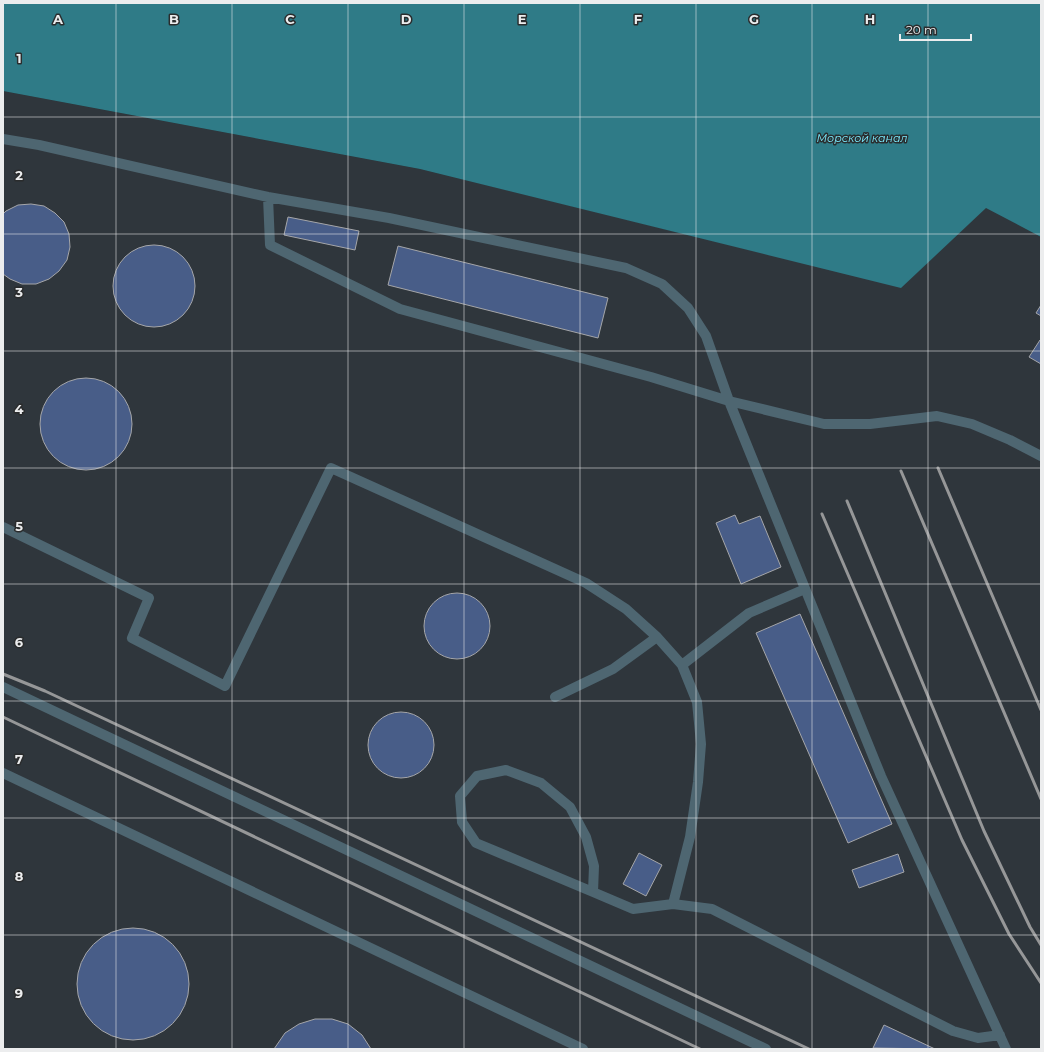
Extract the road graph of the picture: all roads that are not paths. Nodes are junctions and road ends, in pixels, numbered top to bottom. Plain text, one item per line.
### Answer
1 (3, 139) edge
2 (268, 197) junction
3 (728, 401) junction
4 (1041, 456) edge
5 (3, 527) edge
6 (805, 589) junction
7 (657, 637) junction
8 (682, 665) junction
9 (3, 687) edge
10 (554, 698) dead end
11 (3, 773) edge
12 (593, 892) junction
13 (673, 904) junction
14 (1000, 1036) junction
15 (583, 1049) edge
16 (766, 1049) edge
17 (1006, 1049) edge

1 - 2 lane
2 - 3 lane
2 - 3 lane
3 - 4 lane
3 - 6 lane
5 - 7 lane
6 - 8 lane
6 - 14 lane
7 - 8 lane
7 - 10 lane
8 - 13 lane
9 - 16 lane
11 - 15 lane
12 - 12 lane
12 - 13 lane
13 - 14 lane
14 - 17 lane

